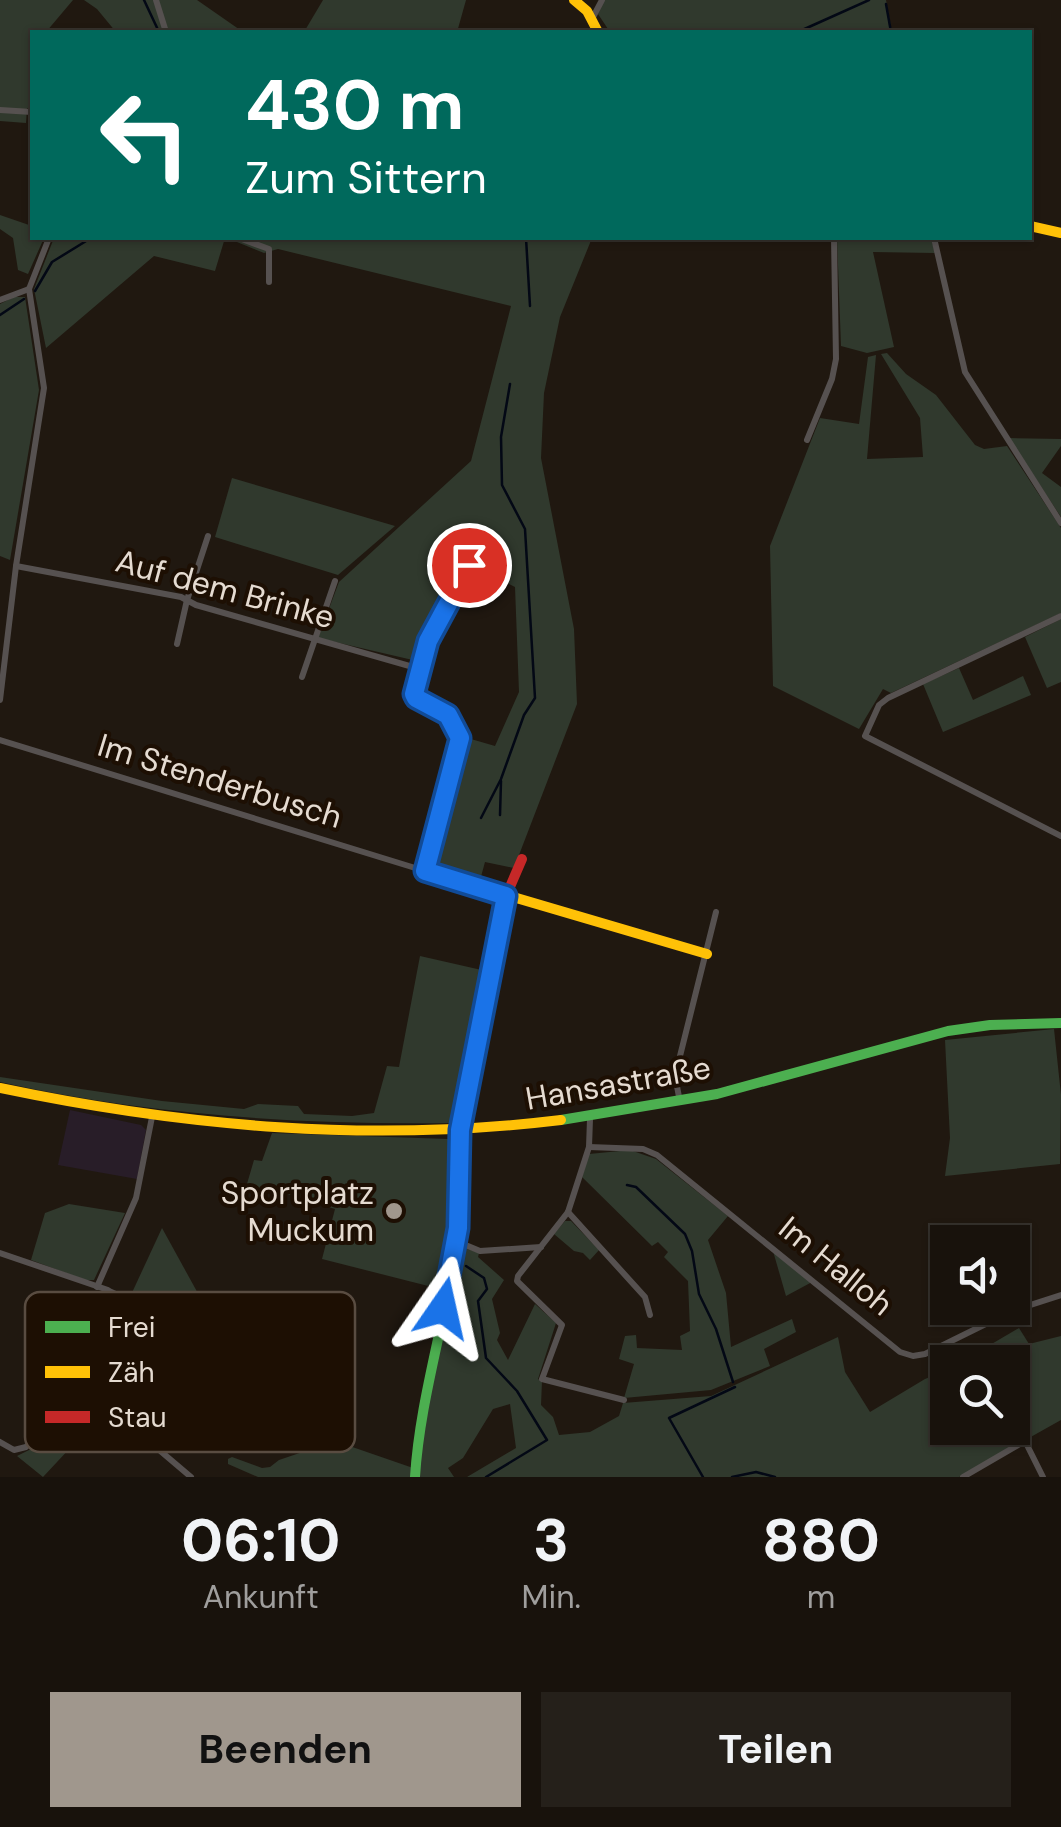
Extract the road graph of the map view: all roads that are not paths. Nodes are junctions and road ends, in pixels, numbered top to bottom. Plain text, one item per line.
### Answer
1 (156, 0) edge
2 (574, 0) edge
3 (602, 0) edge
4 (592, 19) junction
5 (165, 30) edge
6 (597, 30) edge
7 (0, 110) edge
8 (30, 112) edge
9 (1032, 227) edge
10 (1061, 234) edge
11 (48, 240) edge
12 (244, 240) edge
13 (834, 240) edge
14 (934, 240) edge
15 (269, 282) dead end
16 (29, 288) junction
17 (0, 300) edge
18 (807, 440) dead end
19 (1061, 523) edge
20 (208, 536) dead end
21 (469, 565) dead end
22 (16, 566) junction
23 (335, 581) dead end
24 (187, 600) junction
25 (1061, 616) edge
26 (315, 638) junction
27 (178, 644) dead end
28 (420, 669) junction
29 (302, 678) dead end
30 (0, 700) edge
31 (0, 740) edge
32 (1061, 836) edge
33 (522, 860) dead end
34 (425, 871) junction
35 (506, 896) junction
36 (716, 912) dead end
37 (707, 954) junction
38 (1061, 1023) edge
39 (0, 1088) edge
40 (680, 1102) junction
41 (152, 1116) junction
42 (590, 1120) junction
43 (460, 1130) junction
44 (588, 1147) junction
45 (568, 1212) junction
46 (456, 1241) junction
47 (541, 1247) junction
48 (0, 1254) edge
49 (97, 1287) junction
50 (108, 1290) joint
51 (112, 1292) edge
52 (1061, 1295) edge
53 (650, 1315) dead end
54 (624, 1400) dead end
55 (0, 1442) edge
56 (25, 1446) edge
57 (162, 1452) edge
58 (191, 1477) edge
59 (415, 1477) edge
60 (963, 1477) edge
61 (1043, 1477) edge

1 - 5 street
2 - 4 street
3 - 4 street
4 - 6 street
7 - 8 street
9 - 10 street
11 - 16 street
12 - 15 street
13 - 18 street
14 - 19 street
16 - 17 street
16 - 22 street
20 - 24 street
21 - 28 street
22 - 24 street, Auf dem Brinke
22 - 30 street
23 - 26 street
24 - 26 street, Auf dem Brinke
24 - 27 street
25 - 32 street
26 - 28 street, Auf dem Brinke
26 - 29 street
28 - 34 street
31 - 34 street, Im Stenderbusch
33 - 35 street
34 - 35 street
35 - 37 street
35 - 43 street
36 - 37 street
37 - 40 street
38 - 40 street, Hansastraße
39 - 41 street, Hansastraße
40 - 42 street, Hansastraße
41 - 43 street, Hansastraße
41 - 49 street
42 - 43 street, Hansastraße
42 - 44 street
43 - 46 street
44 - 45 street
44 - 52 street, Im Halloh
45 - 47 street
45 - 53 street
46 - 47 street
46 - 59 street
47 - 54 street
48 - 49 street
49 - 50 street
50 - 51 street
55 - 56 street
57 - 58 street
60 - 61 street

